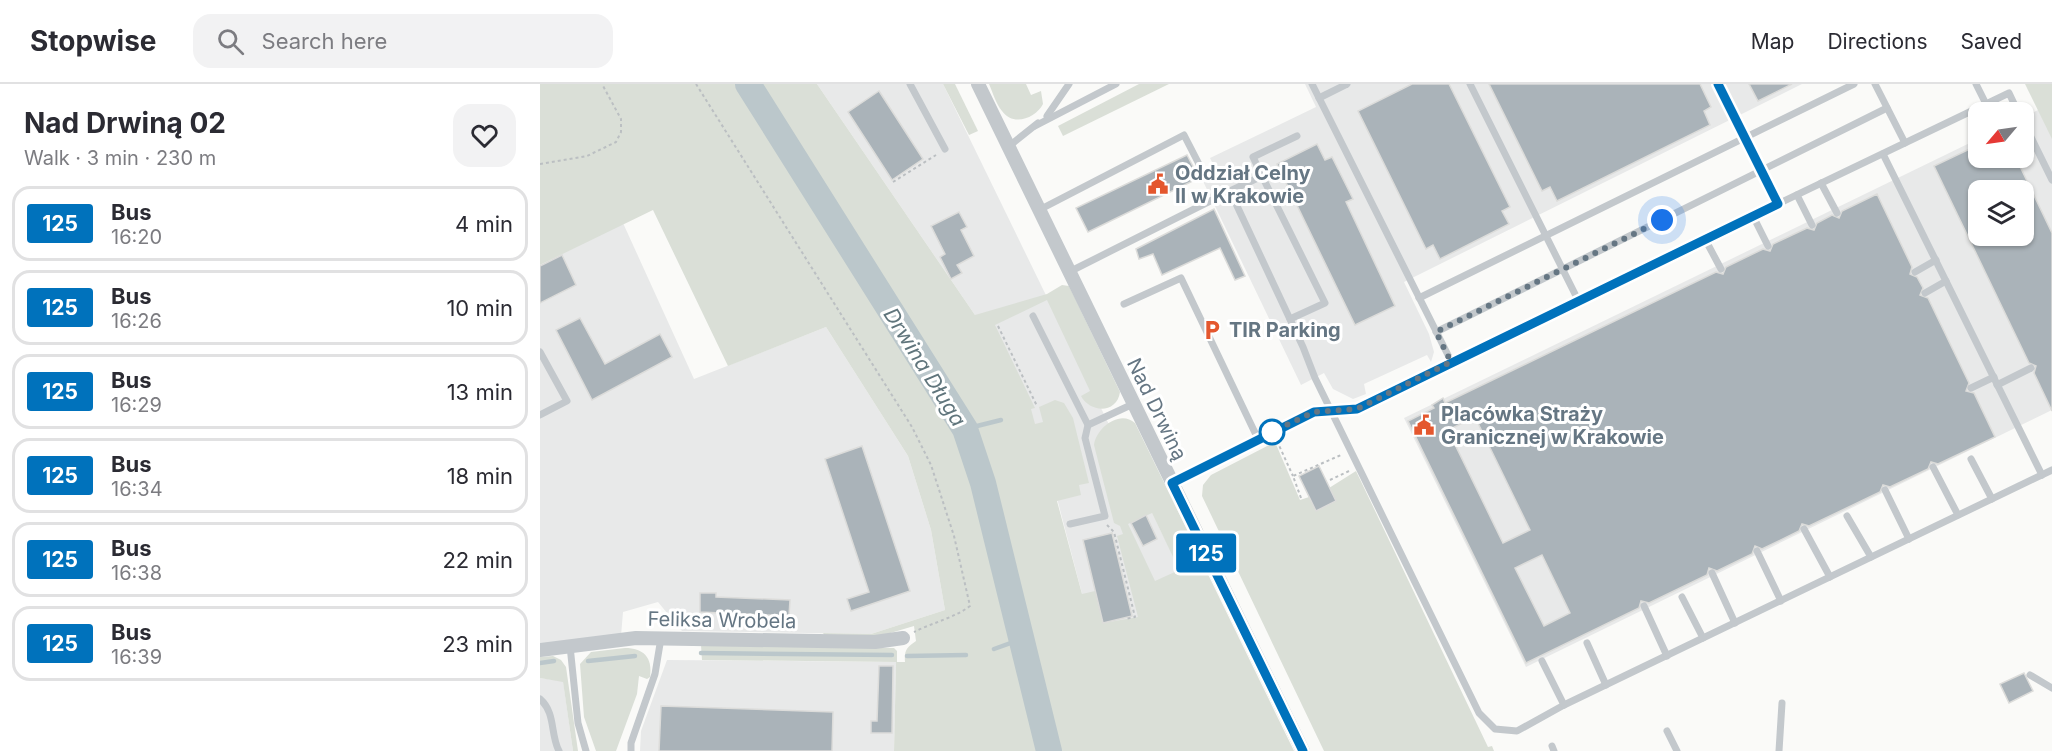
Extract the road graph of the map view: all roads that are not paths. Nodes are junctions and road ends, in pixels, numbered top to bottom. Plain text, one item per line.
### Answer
1 (910, 84) edge
2 (978, 84) edge
3 (1069, 84) edge
4 (1116, 84) edge
5 (1312, 84) edge
6 (1347, 84) edge
7 (1470, 84) edge
8 (1718, 84) edge
9 (1854, 84) edge
10 (1875, 84) edge
11 (1976, 84) edge
12 (1319, 98) junction
13 (1985, 102) edge
14 (1990, 102) edge
15 (2014, 102) edge
16 (1887, 108) junction
17 (1968, 113) edge
18 (1035, 126) junction
19 (1297, 136) dead end
20 (1744, 136) junction
21 (1905, 143) junction
22 (2034, 143) edge
23 (1008, 147) junction
24 (945, 149) dead end
25 (1883, 154) junction
26 (1202, 170) dead end
27 (1761, 172) junction
28 (1262, 176) junction
29 (2052, 180) edge
30 (1821, 183) junction
31 (1230, 191) junction
32 (1797, 195) junction
33 (1778, 204) junction
34 (1040, 210) junction
35 (1837, 213) dead end
36 (1753, 216) junction
37 (1812, 225) dead end
38 (1546, 234) junction
39 (1705, 239) junction
40 (1768, 246) dead end
41 (1936, 260) junction
42 (1563, 269) junction
43 (1721, 269) dead end
44 (1069, 272) junction
45 (1915, 272) dead end
46 (1946, 281) junction
47 (1925, 292) dead end
48 (1419, 298) junction
49 (1578, 300) junction
50 (1124, 304) dead end
51 (1033, 316) dead end
52 (1290, 319) junction
53 (1436, 332) junction
54 (540, 352) edge
55 (1451, 362) junction
56 (2031, 368) dead end
57 (1994, 376) junction
58 (1997, 385) junction
59 (1971, 388) dead end
60 (1133, 404) junction
61 (1331, 410) junction
62 (540, 415) edge
63 (1088, 425) junction
64 (1258, 439) junction
65 (1971, 459) dead end
66 (1933, 467) dead end
67 (2052, 470) edge
68 (2042, 475) junction
69 (1172, 483) junction
70 (1885, 490) dead end
71 (1992, 499) junction
72 (1958, 515) junction
73 (1847, 516) dead end
74 (1070, 524) dead end
75 (1804, 529) dead end
76 (1910, 539) junction
77 (1757, 551) dead end
78 (1872, 557) junction
79 (1712, 573) dead end
80 (1830, 577) junction
81 (1682, 597) dead end
82 (1781, 601) junction
83 (1644, 606) dead end
84 (1735, 623) junction
85 (661, 638) junction
86 (903, 638) road end
87 (1703, 638) junction
88 (1587, 643) dead end
89 (570, 646) junction
90 (540, 650) edge
91 (1667, 656) junction
92 (1542, 661) dead end
93 (2030, 675) dead end
94 (1606, 685) junction
95 (2052, 688) edge
96 (540, 699) edge
97 (1782, 703) dead end
98 (1563, 705) junction
99 (1667, 731) dead end
100 (559, 751) edge
101 (586, 751) edge
102 (631, 751) edge
103 (1303, 751) edge
104 (1677, 751) edge
105 (1779, 751) edge

1 - 24 lane
2 - 23 street, Nad Drwiną
3 - 18 lane
4 - 18 lane
5 - 12 lane
6 - 12 lane
7 - 38 lane
8 - 20 lane
9 - 20 lane
10 - 16 lane
11 - 13 lane
12 - 48 lane
14 - 15 lane
16 - 21 lane
16 - 27 lane
17 - 21 lane
18 - 23 lane
19 - 28 lane
20 - 27 lane
20 - 38 lane
21 - 25 lane
22 - 29 lane
23 - 34 street, Nad Drwiną
25 - 30 lane
25 - 41 lane
26 - 34 lane
27 - 33 lane
27 - 42 lane
28 - 31 lane
28 - 52 lane
30 - 32 lane
30 - 35 lane
31 - 44 lane
31 - 52 lane
32 - 33 lane
32 - 37 lane
33 - 36 lane
34 - 44 street, Nad Drwiną
36 - 39 lane
36 - 40 lane
38 - 42 lane
38 - 48 lane
39 - 43 lane
39 - 49 lane
41 - 45 lane
41 - 46 lane
42 - 49 lane
42 - 53 lane
44 - 60 street, Nad Drwiną
46 - 47 lane
46 - 57 lane
48 - 53 lane
49 - 55 lane
50 - 64 lane
51 - 63 lane
52 - 61 lane
53 - 55 lane
54 - 62 lane
55 - 61 lane
56 - 58 lane
57 - 58 lane
57 - 59 lane
58 - 68 lane
60 - 63 lane
60 - 69 street, Nad Drwiną
61 - 64 lane
61 - 98 lane
63 - 74 lane
64 - 69 lane
65 - 71 lane
66 - 72 lane
67 - 68 lane
68 - 71 lane
69 - 103 street, Nad Drwiną
70 - 76 lane
71 - 72 lane
72 - 76 lane
73 - 78 lane
75 - 80 lane
76 - 78 lane
77 - 82 lane
78 - 80 lane
79 - 84 lane
80 - 82 lane
81 - 87 lane
82 - 84 lane
83 - 91 lane
84 - 87 lane
85 - 86 street, Feliksa Wrobela
85 - 89 street, Feliksa Wrobela
85 - 102 lane
87 - 91 lane
88 - 94 lane
89 - 90 street, Feliksa Wrobela
89 - 101 lane
91 - 94 lane
92 - 98 lane
93 - 95 lane
94 - 98 lane
96 - 100 lane
97 - 105 lane
99 - 104 lane

